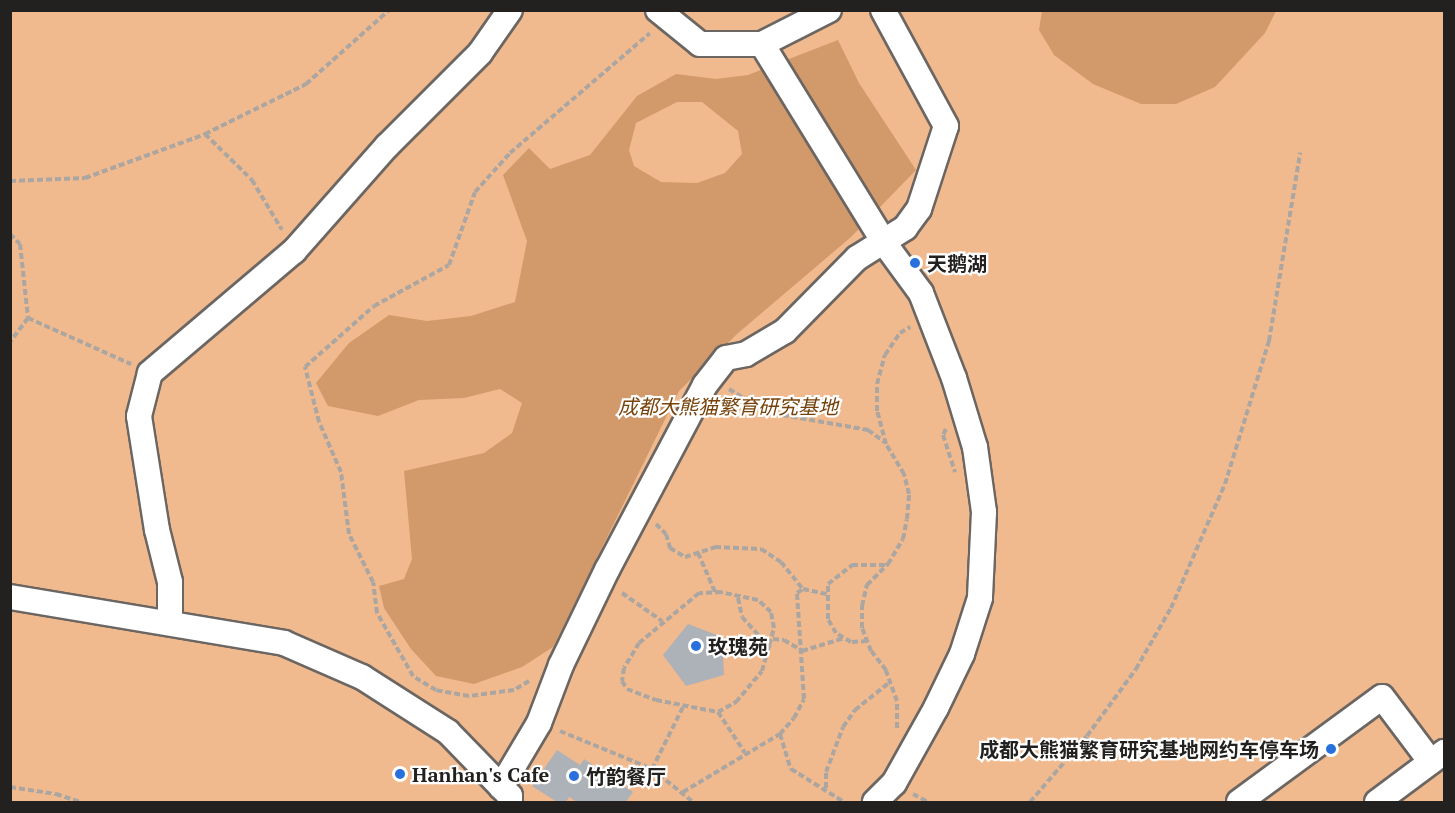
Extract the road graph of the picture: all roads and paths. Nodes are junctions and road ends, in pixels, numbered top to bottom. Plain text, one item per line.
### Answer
1 (390, 10) edge
2 (510, 10) edge
3 (829, 10) edge
4 (883, 10) edge
5 (663, 14) edge
6 (766, 50) junction
7 (205, 134) junction
8 (1300, 153) dead end
9 (10, 181) edge
10 (10, 234) edge
11 (881, 238) junction
12 (294, 251) junction
13 (28, 318) junction
14 (914, 325) dead end
15 (10, 342) edge
16 (150, 373) junction
17 (713, 374) junction
18 (886, 444) junction
19 (639, 511) junction
20 (698, 553) junction
21 (885, 566) junction
22 (607, 570) junction
23 (803, 589) junction
24 (716, 592) junction
25 (827, 594) junction
26 (10, 597) edge
27 (738, 598) junction
28 (662, 621) junction
29 (170, 623) junction
30 (844, 638) junction
31 (773, 639) junction
32 (867, 641) junction
33 (771, 649) junction
34 (802, 651) junction
35 (890, 682) junction
36 (552, 689) junction
37 (684, 705) junction
38 (718, 712) junction
39 (539, 723) junction
40 (897, 732) dead end
41 (780, 734) junction
42 (745, 753) junction
43 (1438, 757) edge
44 (652, 769) junction
45 (10, 787) edge
46 (826, 788) junction
47 (683, 792) junction
48 (505, 795) edge
49 (81, 802) edge
50 (693, 802) edge
51 (843, 802) edge
52 (875, 802) edge
53 (1030, 802) edge
54 (1239, 802) edge
55 (1377, 802) edge

1 - 7 path
2 - 12 lane
3 - 6 lane
4 - 11 lane
5 - 6 lane
5 - 36 path
6 - 11 lane
7 - 9 path
7 - 12 path
8 - 53 path
10 - 13 path
11 - 17 lane
11 - 52 lane
12 - 16 lane
13 - 15 path
13 - 16 path
14 - 18 path
16 - 29 lane
17 - 18 path
17 - 19 lane
18 - 21 path
19 - 20 path
19 - 22 lane
20 - 23 path
20 - 24 path
21 - 25 path
21 - 32 path
22 - 28 path
22 - 36 lane
23 - 25 path
23 - 34 path
24 - 27 path
24 - 28 path
25 - 30 path
26 - 29 lane
27 - 31 path
27 - 33 path
28 - 37 path
29 - 48 lane
30 - 32 path
30 - 34 path
31 - 33 path
31 - 34 path
32 - 35 path
33 - 38 path
34 - 41 path
35 - 40 path
35 - 46 path
36 - 39 lane
37 - 38 path
37 - 44 path
38 - 42 path
39 - 44 path
39 - 48 lane
41 - 42 path
41 - 46 path
42 - 47 path
43 - 54 lane
43 - 55 lane
44 - 47 path
45 - 49 path
46 - 51 path
47 - 50 path

